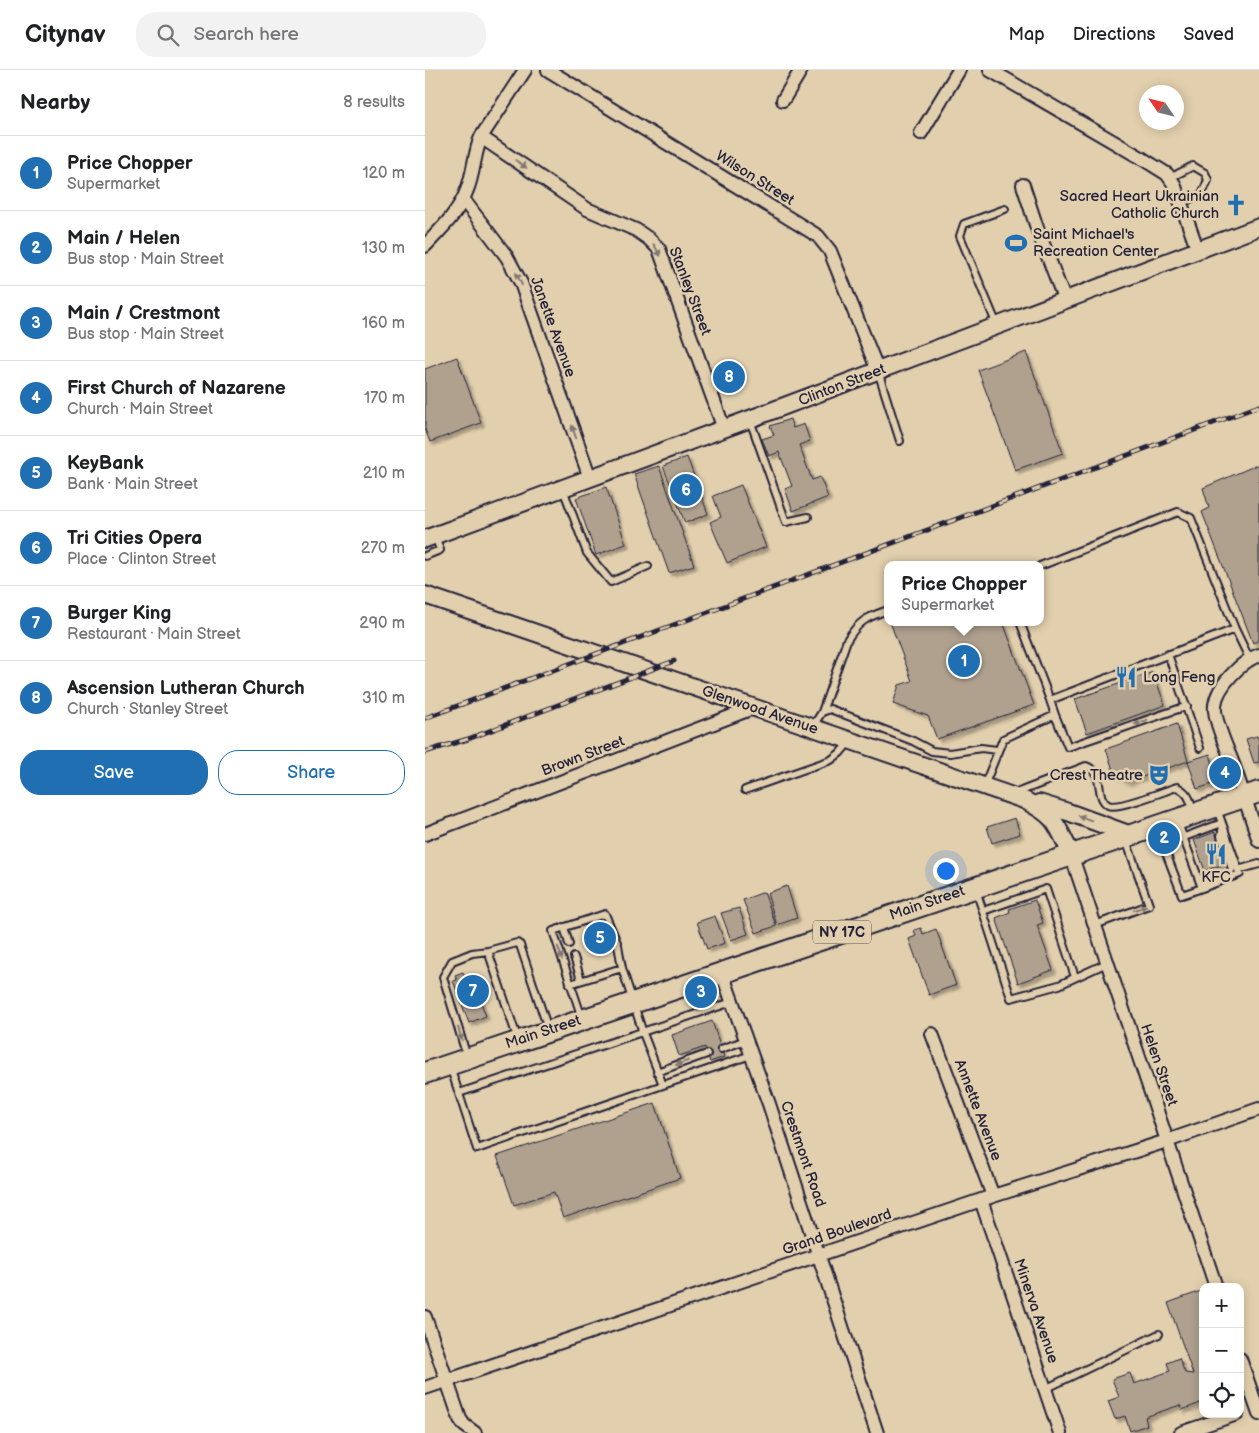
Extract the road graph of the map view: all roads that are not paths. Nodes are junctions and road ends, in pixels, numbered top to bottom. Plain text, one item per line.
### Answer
1 (525, 70) edge
2 (548, 70) edge
3 (801, 70) edge
4 (959, 70) edge
5 (990, 70) edge
6 (783, 100) dead end
7 (921, 133) dead end
8 (481, 137) junction
9 (1170, 178) junction
10 (1023, 186) dead end
11 (463, 199) junction
12 (1181, 203) junction
13 (1005, 209) dead end
14 (1259, 227) edge
15 (425, 246) edge
16 (1197, 252) junction
17 (1065, 301) junction
18 (997, 326) junction
19 (878, 371) junction
20 (750, 419) junction
21 (724, 429) junction
22 (900, 441) dead end
23 (590, 478) junction
24 (563, 488) junction
25 (808, 517) dead end
26 (430, 537) edge
27 (425, 556) edge
28 (1044, 564) edge
29 (648, 566) dead end
30 (425, 595) edge
31 (884, 611) edge
32 (1022, 626) edge
33 (1235, 629) junction
34 (1168, 654) junction
35 (1254, 657) edge
36 (1050, 700) junction
37 (1187, 706) junction
38 (753, 708) junction
39 (822, 712) junction
40 (1055, 715) junction
41 (812, 728) junction
42 (850, 741) junction
43 (1200, 748) dead end
44 (997, 750) junction
45 (984, 786) junction
46 (745, 790) dead end
47 (1252, 795) edge
48 (1017, 798) junction
49 (1186, 816) junction
50 (1220, 818) junction
51 (425, 834) edge
52 (1128, 836) junction
53 (1183, 838) junction
54 (1259, 842) edge
55 (1071, 854) junction
56 (1259, 864) edge
57 (1238, 870) junction
58 (1201, 886) junction
59 (975, 887) junction
60 (983, 911) junction
61 (1095, 925) junction
62 (564, 928) junction
63 (569, 944) dead end
64 (488, 951) junction
65 (574, 957) dead end
66 (1107, 963) junction
67 (622, 968) junction
68 (722, 973) junction
69 (1075, 977) junction
70 (581, 980) junction
71 (570, 984) junction
72 (634, 1002) junction
73 (732, 1002) junction
74 (582, 1019) junction
75 (549, 1030) junction
76 (643, 1033) junction
77 (932, 1034) dead end
78 (746, 1040) junction
79 (518, 1041) junction
80 (721, 1048) dead end
81 (707, 1054) dead end
82 (751, 1055) junction
83 (458, 1061) junction
84 (657, 1072) junction
85 (425, 1073) edge
86 (663, 1085) junction
87 (459, 1093) junction
88 (1259, 1109) edge
89 (1167, 1141) junction
90 (987, 1198) junction
91 (819, 1255) junction
92 (1215, 1283) edge
93 (425, 1317) edge
94 (1159, 1334) dead end
95 (1244, 1370) edge
96 (447, 1380) junction
97 (425, 1388) edge
98 (1045, 1389) junction
99 (1258, 1410) edge
100 (1244, 1413) edge
101 (1227, 1418) edge
102 (475, 1433) edge
103 (877, 1433) edge
104 (1060, 1433) edge
105 (1181, 1433) edge

1 - 8 street
2 - 19 street, Wilson Street
3 - 6 street
4 - 7 street
5 - 9 street
8 - 11 street
8 -> 21 street, Stanley Street
9 - 12 street
9 - 12 lane
10 - 17 street
11 - 15 street
23 -> 11 street, Janette Avenue
12 - 16 street
13 - 18 lane
14 - 16 street, Clinton Street
16 - 17 street, Clinton Street
17 - 18 street, Clinton Street
18 - 19 street, Clinton Street
19 - 20 street, Clinton Street
19 - 22 lane
20 - 21 street, Clinton Street
20 - 25 lane
21 - 23 street, Clinton Street
23 - 24 street, Clinton Street
24 - 26 street, Clinton Street
24 - 29 lane
26 - 27 lane
28 - 33 lane
30 - 38 street, Glenwood Avenue
31 - 39 lane
32 - 36 lane
33 - 34 lane
33 - 35 lane
34 - 36 lane
34 - 37 lane
35 - 47 street
36 - 40 lane
37 -> 40 lane
37 - 43 lane
38 - 41 street, Glenwood Avenue
38 - 51 street, Brown Street
39 - 41 lane
39 - 44 lane
40 - 44 lane
41 - 42 street, Glenwood Avenue
42 - 45 street, Glenwood Avenue
42 - 46 lane
44 - 45 lane
45 - 48 street, Glenwood Avenue
47 - 50 main road, Main Street / NY 17C
47 - 54 street
48 - 49 lane
52 -> 48 street
48 - 55 street, Glenwood Avenue
49 - 50 main road, Main Street / NY 17C
49 - 52 main road, Main Street / NY 17C
49 - 53 lane
50 - 53 lane
50 - 57 lane
50 - 58 lane
52 - 55 main road, Main Street / NY 17C
61 -> 52 lane
53 - 58 lane
53 - 58 lane
55 - 59 main road, Main Street / NY 17C
55 - 61 street, Helen Street
56 - 57 lane
57 - 58 lane
59 - 60 lane
59 - 68 main road, Main Street / NY 17C
60 - 69 lane
60 - 69 lane
61 - 66 street, Helen Street
62 - 63 lane
62 - 67 lane
62 -> 71 lane
64 - 75 lane
64 - 79 lane
64 -> 83 lane
65 - 70 lane
66 - 69 lane
66 - 89 street, Helen Street
67 - 70 lane
67 - 72 lane
68 - 72 main road, Main Street / NY 17C
68 - 73 street, Crestmont Road
70 - 71 lane
71 - 74 lane
72 - 74 main road, Main Street / NY 17C
72 - 76 lane
73 - 76 lane
73 - 78 street, Crestmont Road
74 - 75 main road, Main Street / NY 17C
75 - 79 main road, Main Street / NY 17C
76 - 84 lane
76 - 87 lane
77 - 90 street, Annette Avenue
78 - 80 lane
78 - 82 street, Crestmont Road
79 - 83 main road, Main Street / NY 17C
81 -> 84 lane
82 - 86 lane
82 - 91 street, Crestmont Road
83 - 85 main road, Main Street / NY 17C
83 - 87 lane
84 - 86 lane
86 - 87 lane
88 - 89 street, Grand Boulevard
89 - 90 street, Grand Boulevard
89 - 92 street, Helen Street
90 - 91 street, Grand Boulevard
90 - 98 street, Minerva Avenue
91 - 96 street, Grand Boulevard
91 - 103 street, Crestmont Road
93 - 96 street
94 - 98 lane
95 - 99 street
96 - 97 street, Grand Boulevard
96 - 102 street
98 - 104 street, Minerva Avenue
99 - 100 street
101 - 105 street

